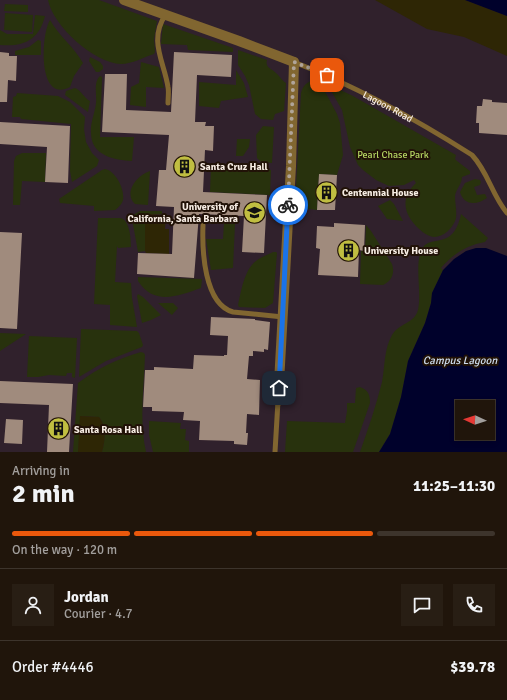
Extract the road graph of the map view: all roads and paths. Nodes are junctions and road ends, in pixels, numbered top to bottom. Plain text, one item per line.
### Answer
1 (124, 0) edge
2 (166, 14) junction
3 (294, 62) junction
4 (168, 103) dead end
5 (507, 213) edge
6 (202, 225) dead end
7 (282, 317) junction
8 (278, 401) joint
9 (275, 452) edge

1 - 2 street, Lagoon Road
2 - 3 street, Lagoon Road
2 - 4 lane
3 - 5 lane, Lagoon Road
3 - 7 street
6 - 7 lane
7 - 8 street
8 - 9 lane

